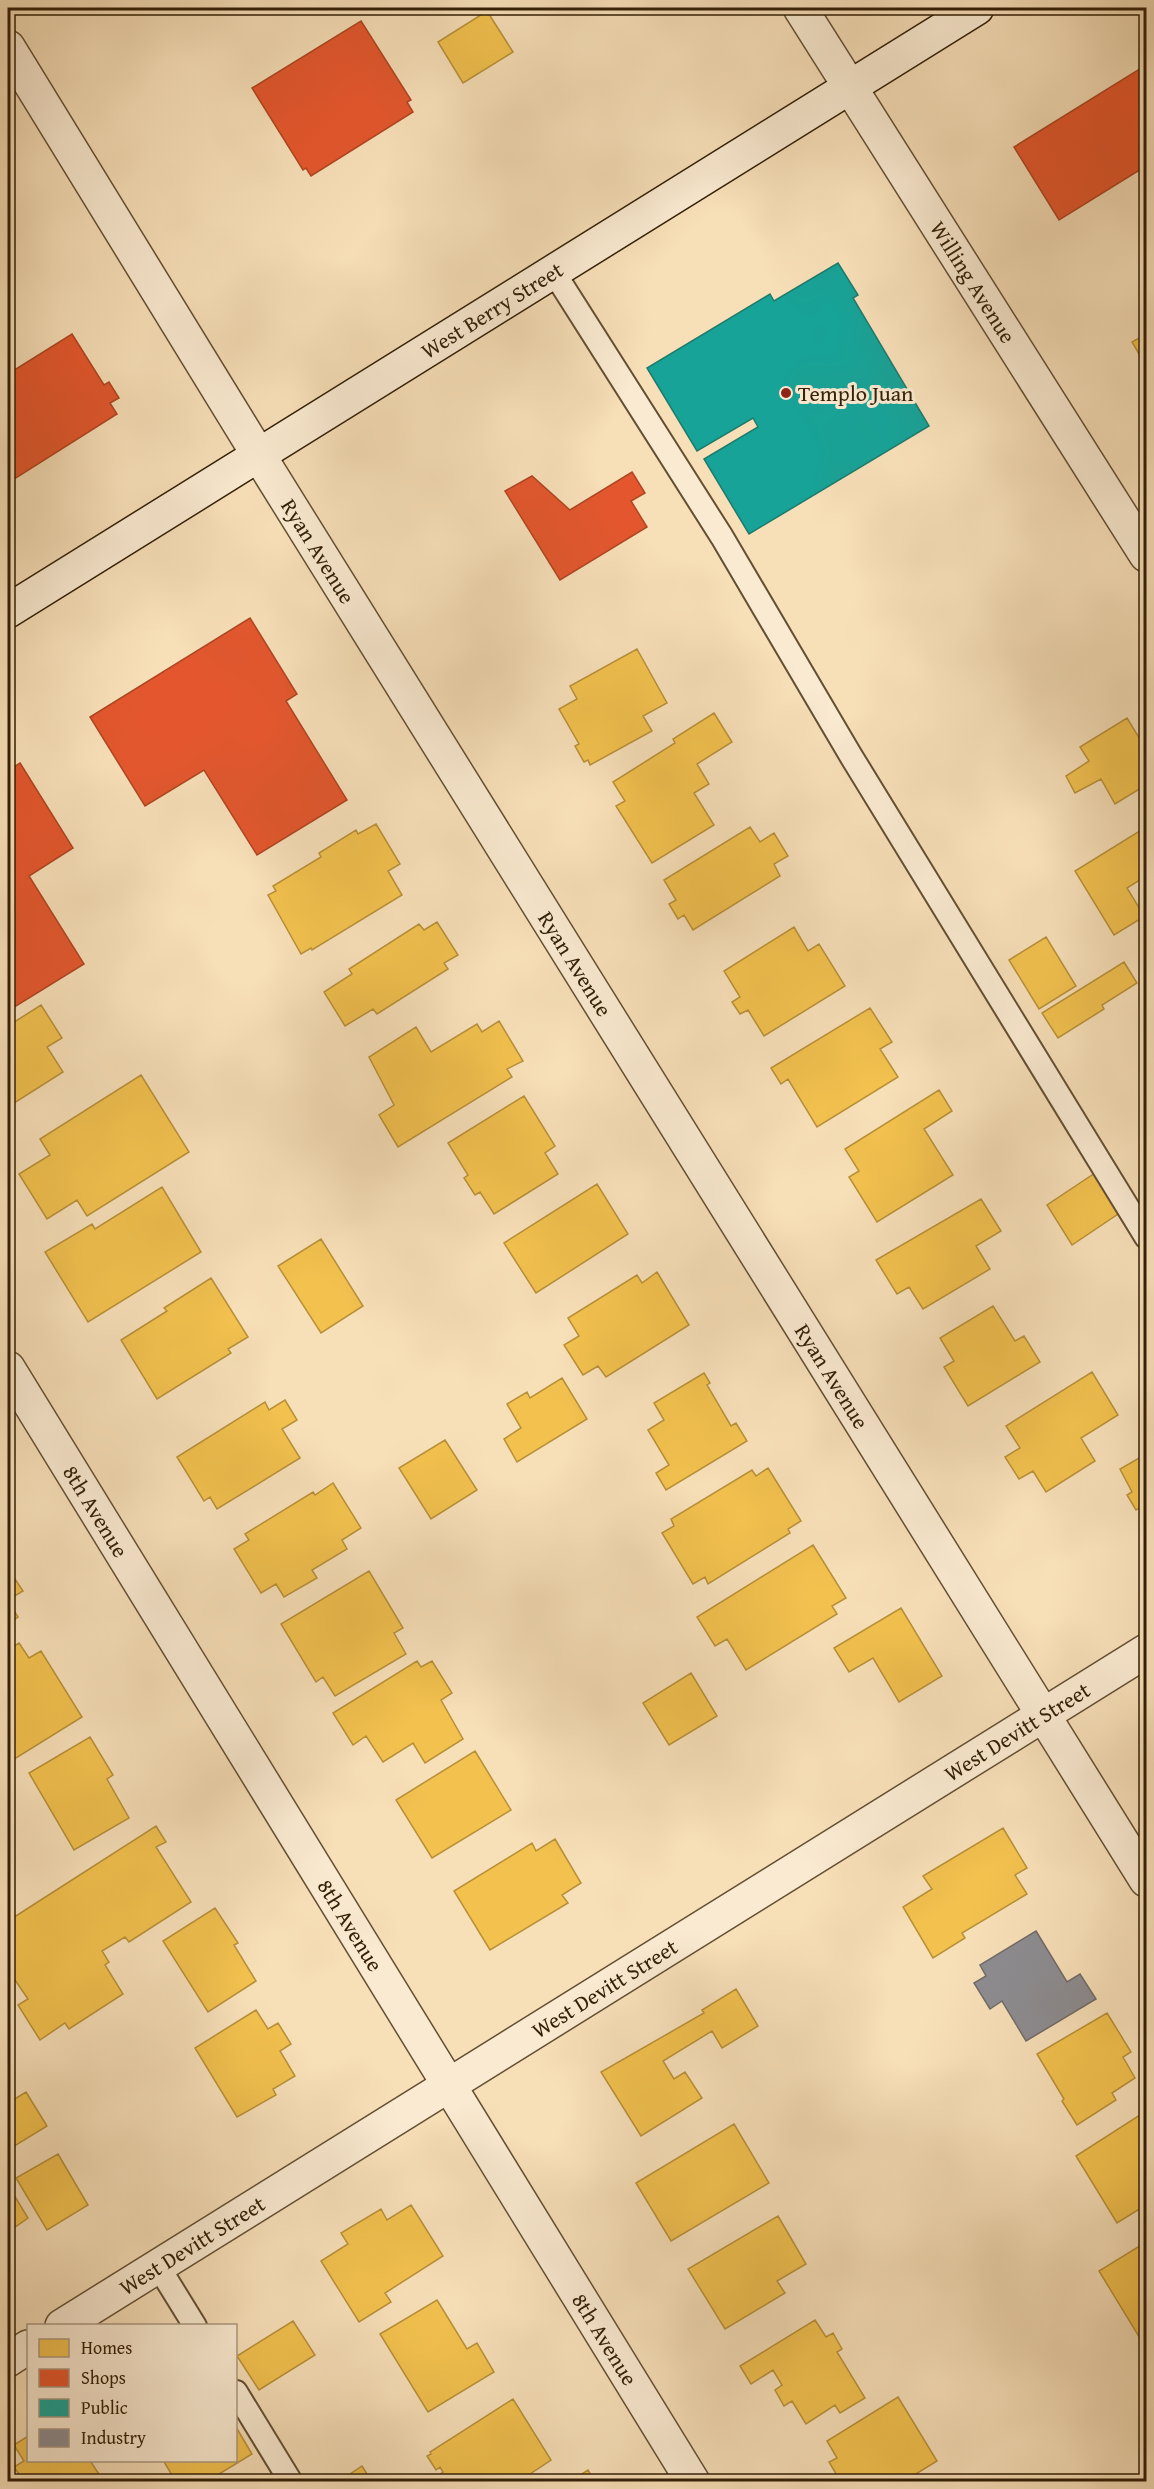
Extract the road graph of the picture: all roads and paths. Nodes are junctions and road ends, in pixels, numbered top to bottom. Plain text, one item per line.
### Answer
1 (800, 8) edge
2 (977, 8) edge
3 (8, 47) edge
4 (849, 86) junction
5 (553, 271) junction
6 (258, 454) junction
7 (1146, 555) edge
8 (8, 611) edge
9 (1146, 1237) edge
10 (8, 1368) edge
11 (1146, 1652) edge
12 (1044, 1715) junction
13 (1146, 1880) edge
14 (449, 2085) junction
15 (158, 2266) junction
16 (64, 2324) edge
17 (194, 2324) edge
18 (27, 2348) edge
19 (8, 2360) edge
20 (237, 2394) edge
21 (291, 2481) edge
22 (693, 2481) edge

1 - 4 street, Willing Avenue
2 - 4 street, West Berry Street
3 - 6 street, Ryan Avenue
4 - 5 street, West Berry Street
4 - 7 street, Willing Avenue
5 - 6 street, West Berry Street
5 - 9 lane
6 - 8 street, West Berry Street
6 - 12 street, Ryan Avenue
10 - 14 street, 8th Avenue
11 - 12 street, West Devitt Street
12 - 13 street, Ryan Avenue
12 - 14 street, West Devitt Street
14 - 15 street, West Devitt Street
14 - 22 street, 8th Avenue
15 - 16 street, West Devitt Street
15 - 17 lane
18 - 19 street
20 - 21 lane

